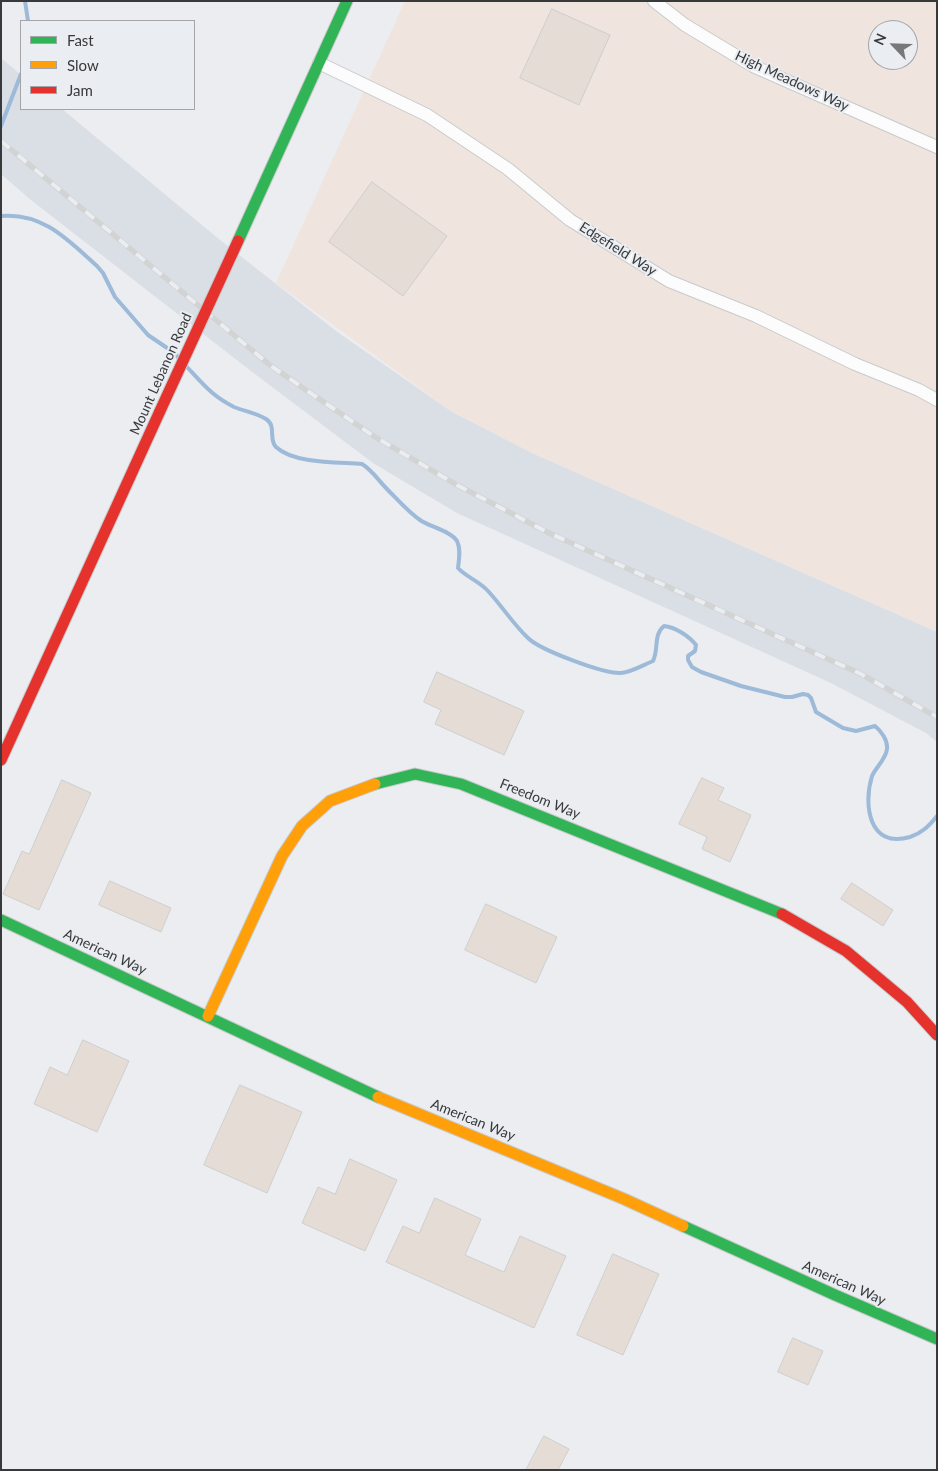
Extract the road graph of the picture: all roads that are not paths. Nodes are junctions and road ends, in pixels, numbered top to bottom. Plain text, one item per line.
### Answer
1 (347, 1) edge
2 (654, 1) edge
3 (319, 63) junction
4 (937, 147) edge
5 (937, 400) edge
6 (1, 760) edge
7 (1, 920) edge
8 (208, 1016) junction
9 (937, 1035) edge
10 (937, 1340) edge

1 - 3 street, Mount Lebanon Road
2 - 4 street, High Meadows Way
3 - 5 street, Edgefield Way
3 - 6 street, Mount Lebanon Road, bridge
7 - 8 street, American Way
8 - 9 street, Freedom Way
8 - 10 street, American Way

